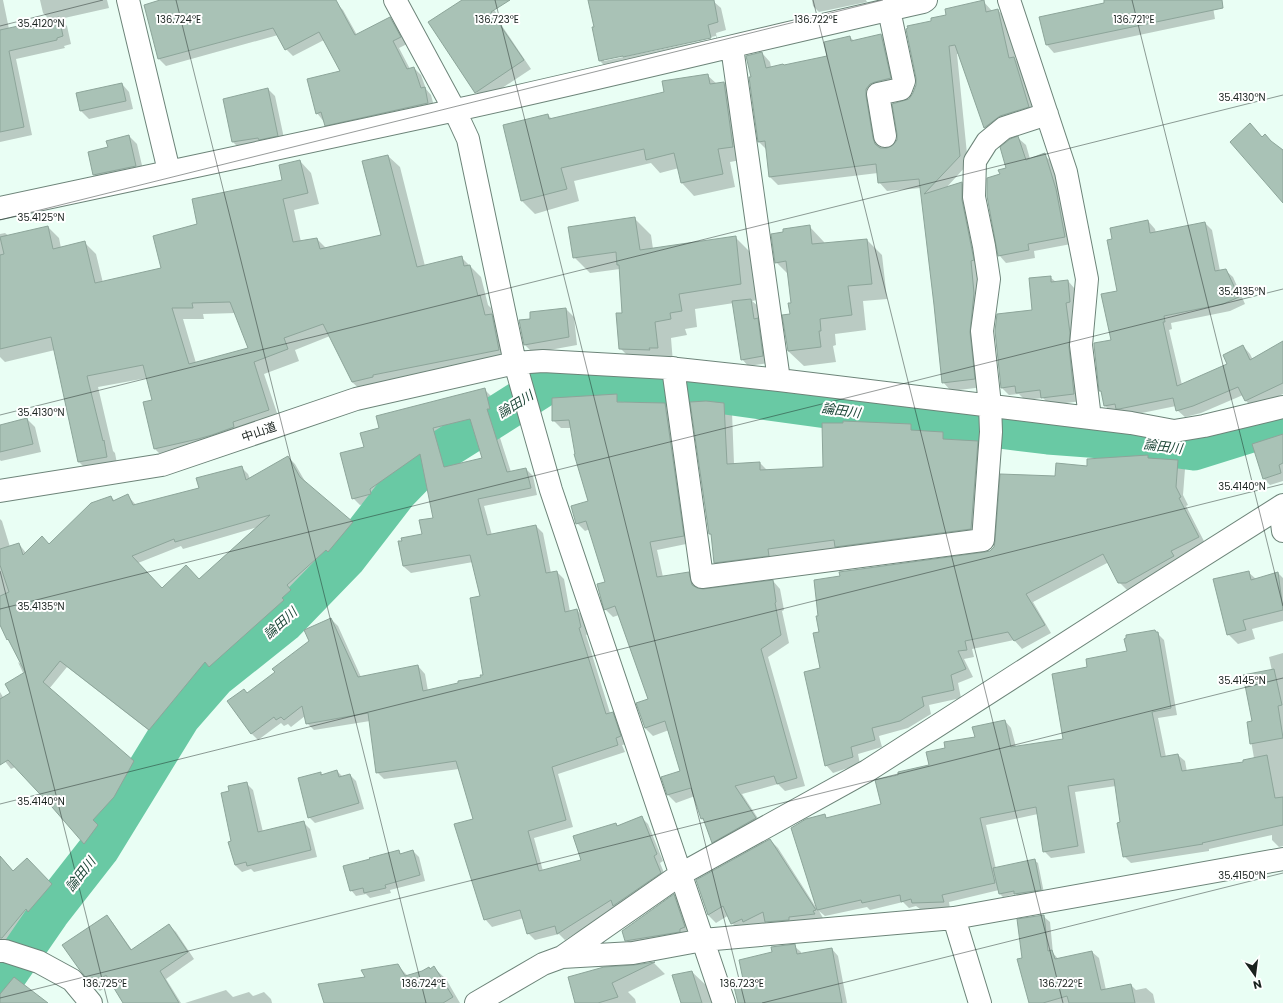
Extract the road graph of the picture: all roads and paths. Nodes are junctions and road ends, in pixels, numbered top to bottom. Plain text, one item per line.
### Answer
1 (128, 0) edge
2 (395, 0) edge
3 (926, 0) edge
4 (1008, 0) edge
5 (889, 10) junction
6 (732, 47) junction
7 (455, 111) junction
8 (1047, 114) junction
9 (885, 136) dead end
10 (169, 171) junction
11 (0, 208) edge
12 (515, 363) junction
13 (779, 380) junction
14 (674, 382) junction
15 (1283, 407) edge
16 (990, 417) junction
17 (1090, 418) junction
18 (0, 491) edge
19 (1282, 506) edge
20 (1283, 531) edge
21 (1283, 859) edge
22 (681, 874) junction
23 (954, 918) junction
24 (703, 940) junction
25 (2, 951) edge
26 (562, 957) junction
27 (91, 1003) edge
28 (476, 1003) edge
29 (724, 1003) edge
30 (980, 1003) edge

1 - 10 street
2 - 7 street
3 - 5 street
4 - 8 street
5 - 6 street
5 - 9 street
6 - 7 street
6 - 13 street
7 - 10 street
7 - 12 street
8 - 16 street
8 - 17 street
10 - 11 street
12 - 14 street, 中山道
12 - 18 street, 中山道
12 - 22 street
13 - 14 street, 中山道
13 - 16 street, 中山道
14 - 16 street
15 - 17 street, 中山道
16 - 17 street, 中山道
19 - 20 street
19 - 22 street
21 - 23 street
22 - 24 street
22 - 26 street
23 - 24 street
23 - 30 street
24 - 26 street
24 - 29 street
25 - 27 street
26 - 28 street

